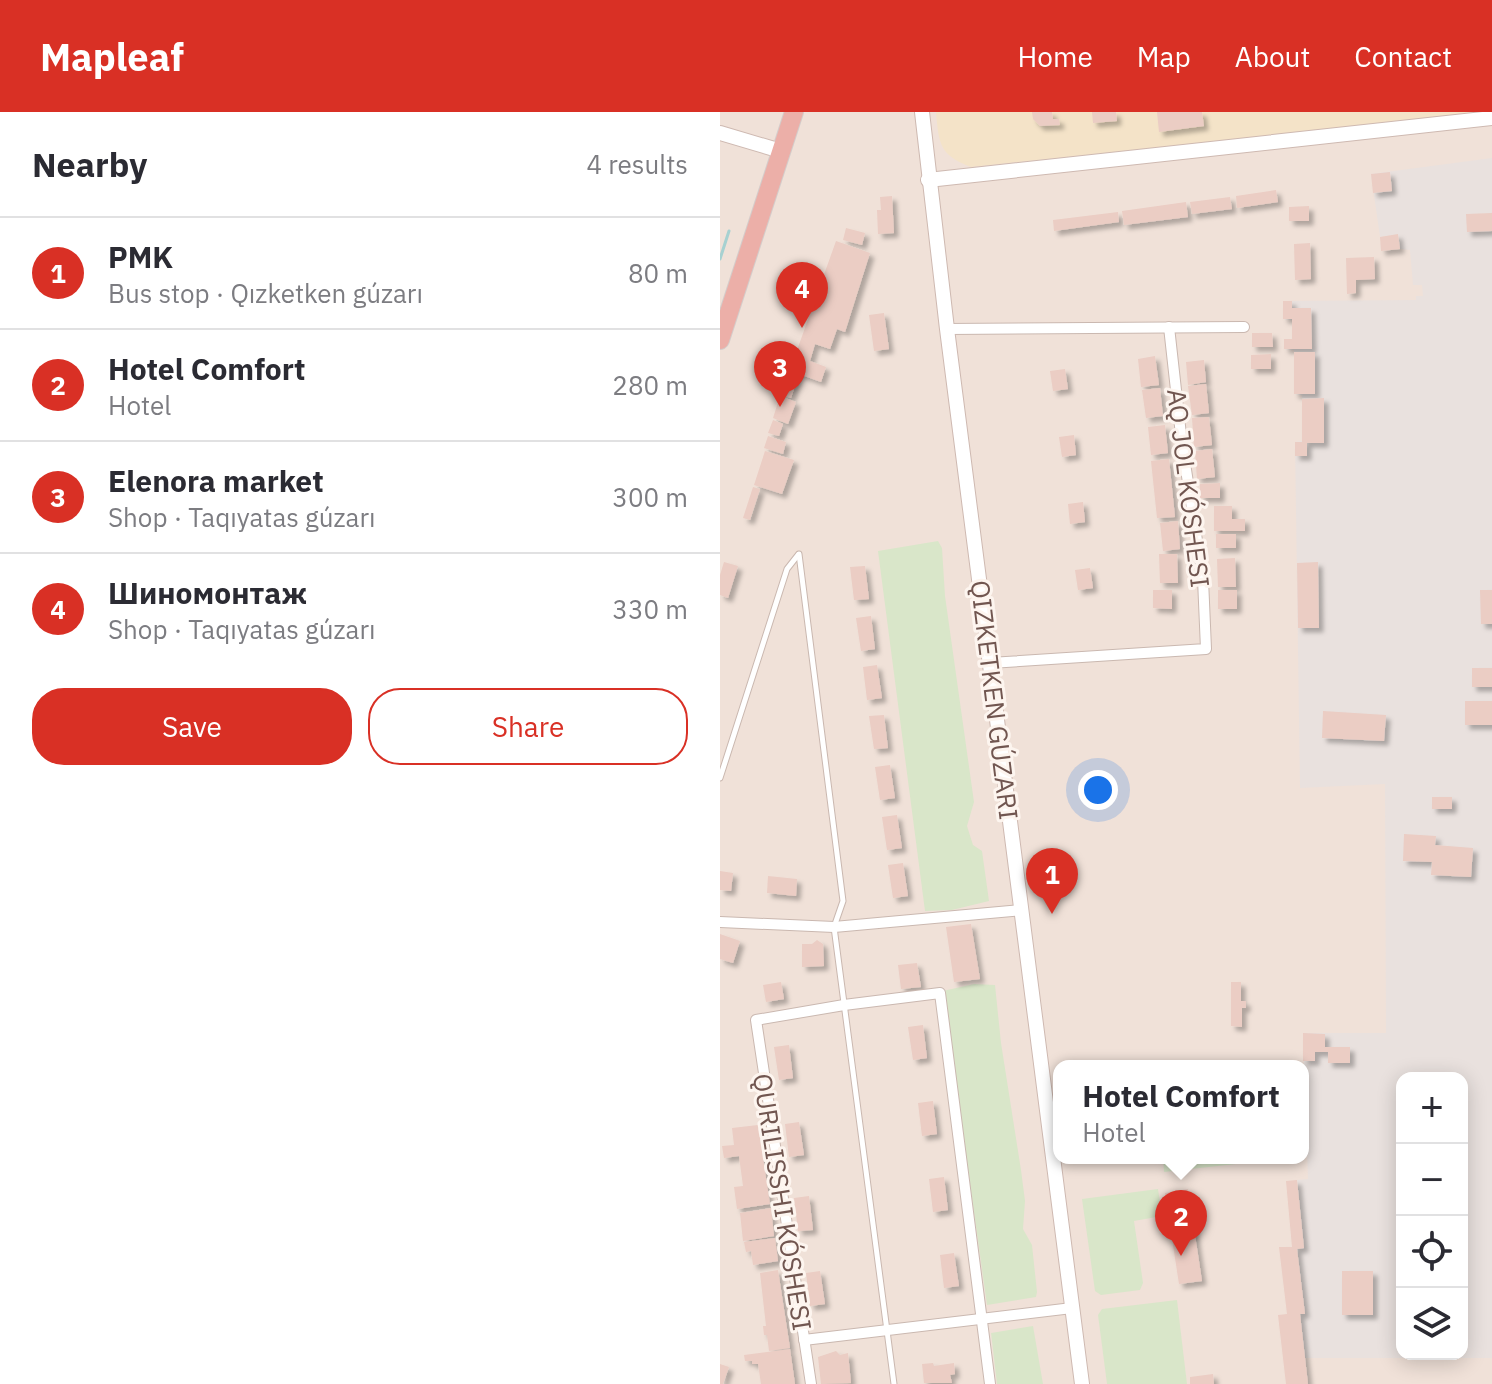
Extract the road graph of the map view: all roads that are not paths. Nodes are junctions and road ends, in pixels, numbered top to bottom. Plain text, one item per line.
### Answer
1 (794, 112) edge
2 (922, 112) edge
3 (1492, 118) edge
4 (720, 133) edge
5 (781, 151) junction
6 (928, 180) junction
7 (1169, 327) junction
8 (1244, 327) dead end
9 (947, 329) junction
10 (720, 340) edge
11 (990, 663) junction
12 (720, 778) edge
13 (1022, 910) junction
14 (720, 922) edge
15 (834, 927) junction
16 (844, 1005) junction
17 (1053, 1157) edge
18 (1054, 1164) edge
19 (1072, 1308) junction
20 (981, 1319) junction
21 (886, 1331) junction
22 (804, 1340) junction
23 (811, 1384) edge
24 (894, 1384) edge
25 (990, 1384) edge
26 (1082, 1384) edge

1 - 5 highway
2 - 6 street
3 - 6 street
4 - 5 street
5 - 10 highway
6 - 9 street
7 - 8 street
7 - 9 street
7 - 11 street, AQ JOL KÓSHESI
9 - 11 street
11 - 13 street
12 - 15 lane
13 - 15 street
13 - 17 street
14 - 15 street
15 - 16 lane
16 - 20 street
16 - 21 lane
16 - 22 street
18 - 19 street
19 - 20 street
19 - 26 street
20 - 21 street
20 - 25 street
21 - 22 street
21 - 24 lane
22 - 23 street

